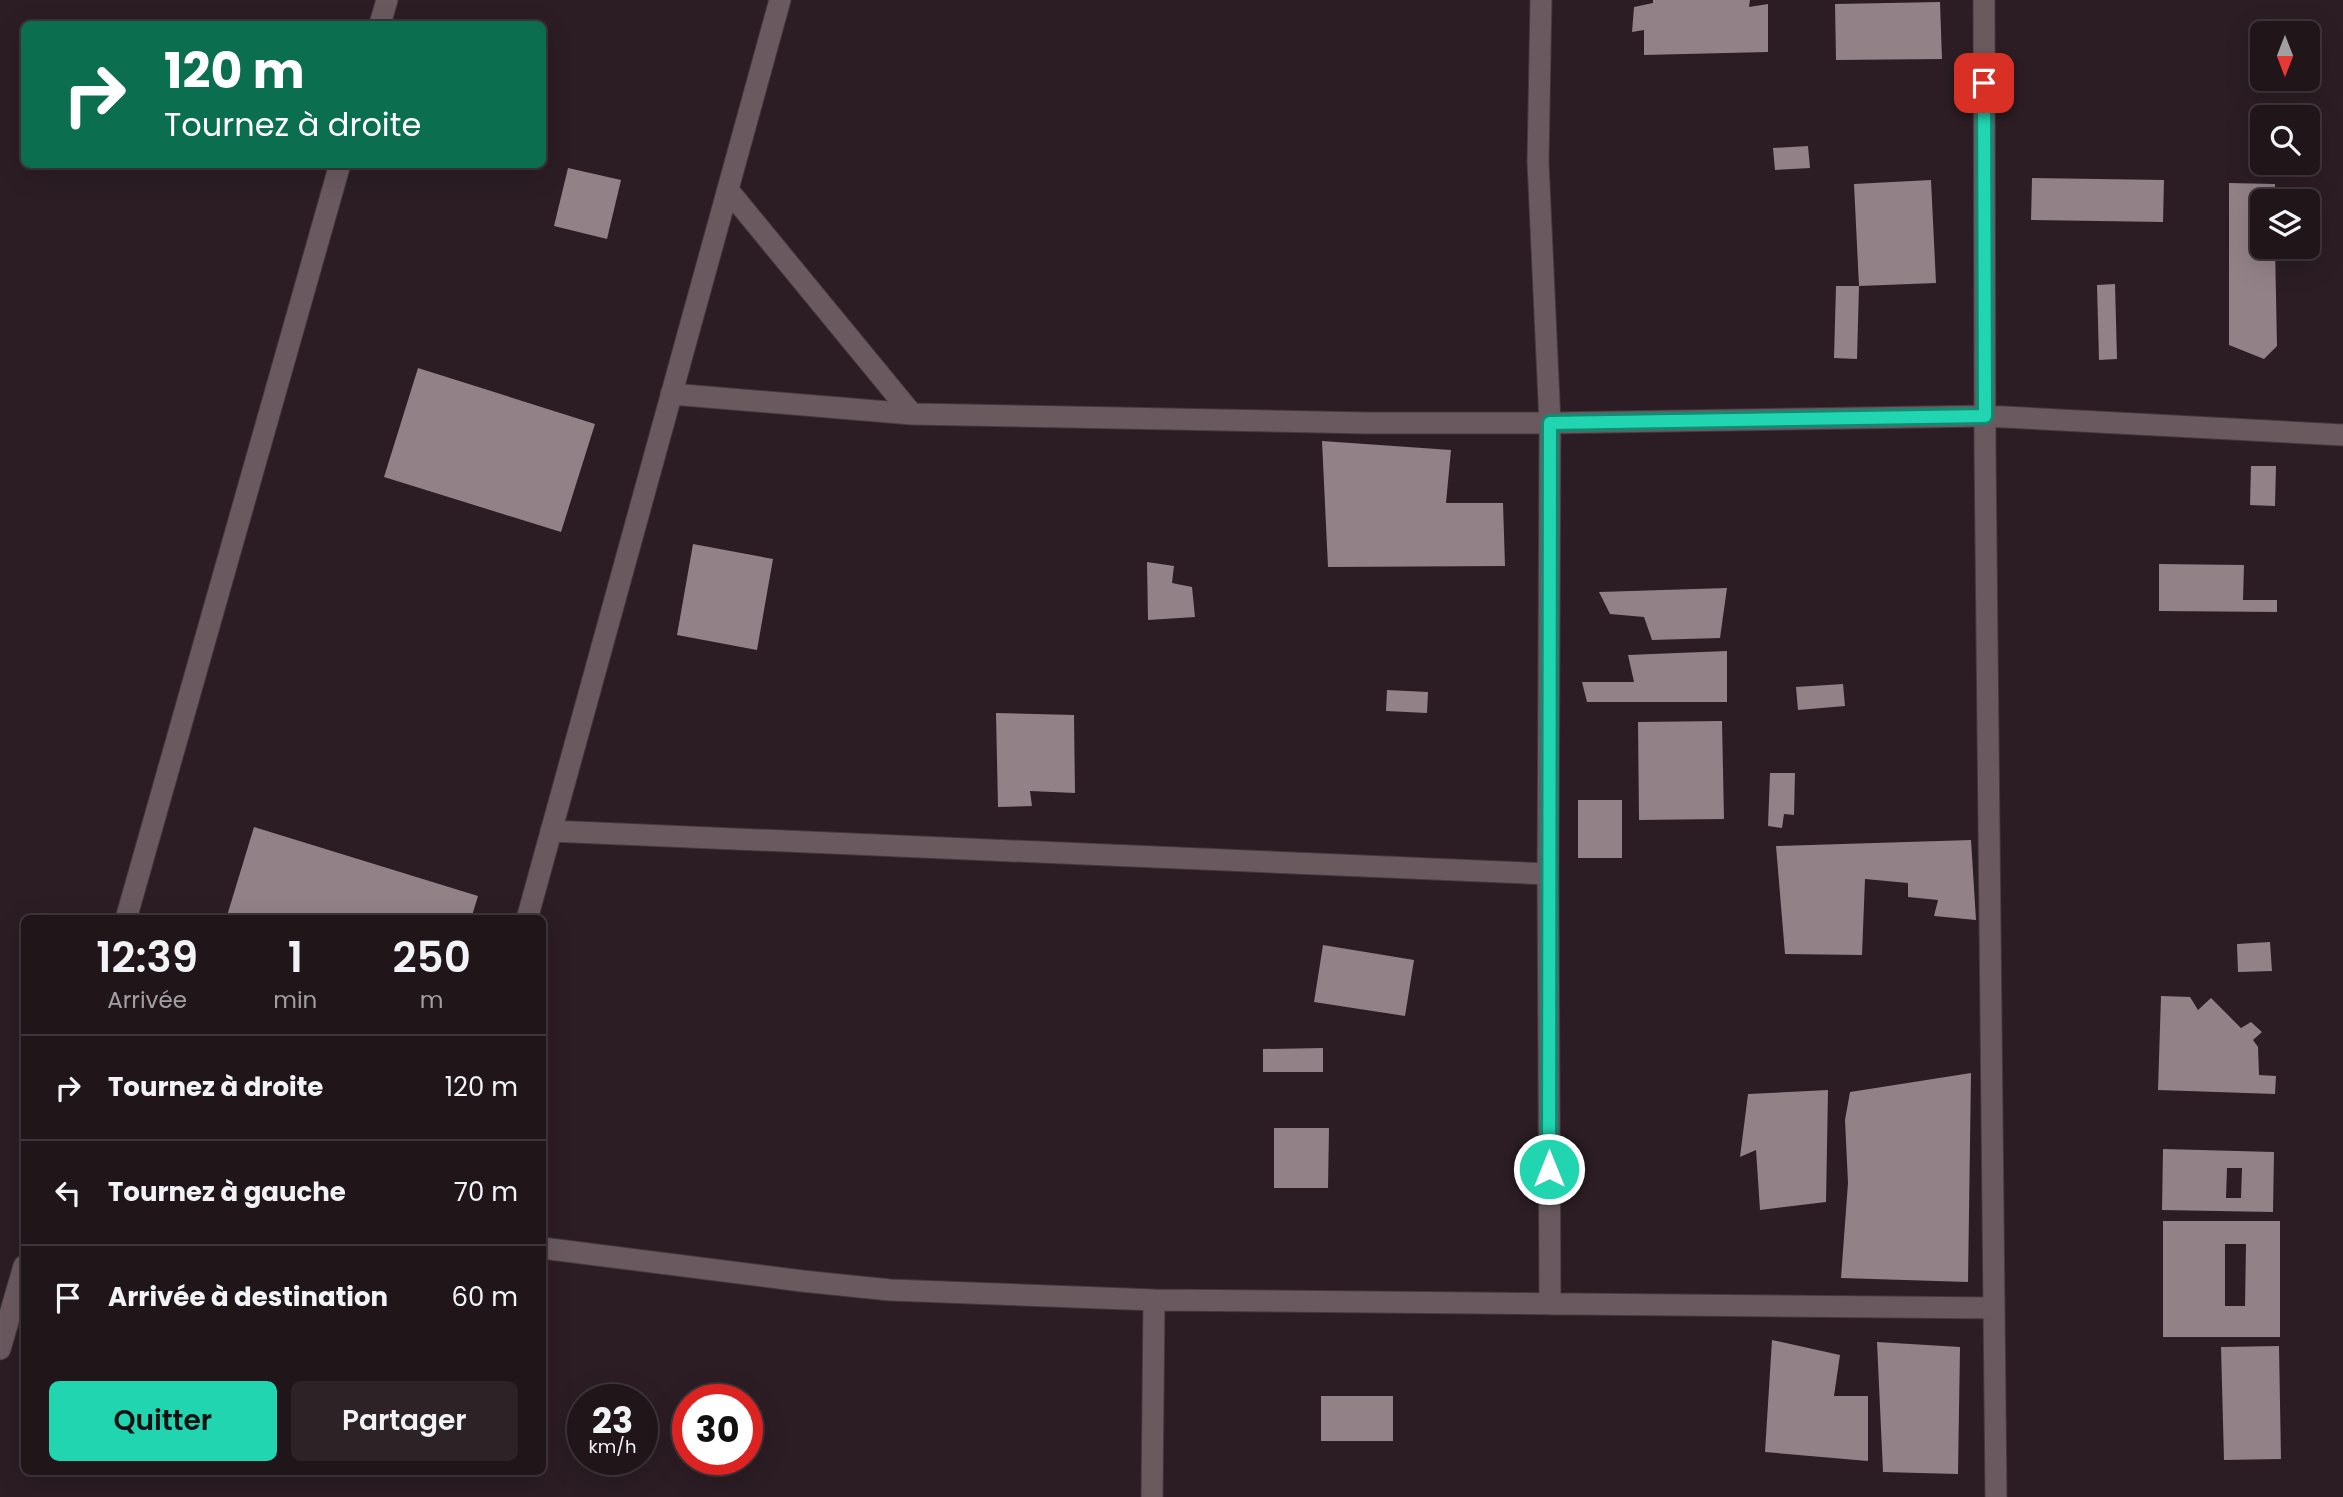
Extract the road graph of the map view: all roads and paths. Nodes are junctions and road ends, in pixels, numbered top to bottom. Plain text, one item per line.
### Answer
1 (387, 0) edge
2 (780, 0) edge
3 (1541, 0) edge
4 (1984, 0) edge
5 (381, 21) edge
6 (339, 168) edge
7 (728, 190) junction
8 (671, 394) junction
9 (912, 414) junction
10 (1985, 416) junction
11 (1550, 423) junction
12 (2343, 435) edge
13 (551, 831) junction
14 (1548, 874) junction
15 (126, 915) edge
16 (528, 915) edge
17 (546, 1249) edge
18 (21, 1276) edge
19 (1154, 1300) junction
20 (1550, 1304) junction
21 (1994, 1308) junction
22 (0, 1349) edge
23 (1152, 1497) edge
24 (1996, 1497) edge

1 - 5 street
2 - 7 street
3 - 11 street
4 - 10 street
6 - 15 street
7 - 8 street
7 - 9 street
8 - 9 street
8 - 13 street
9 - 11 street
10 - 11 street
10 - 12 street
10 - 21 street
11 - 14 street
13 - 14 street
13 - 16 street
14 - 20 street
17 - 19 street
18 - 22 street
19 - 20 street
19 - 23 street
20 - 21 street
21 - 24 street

